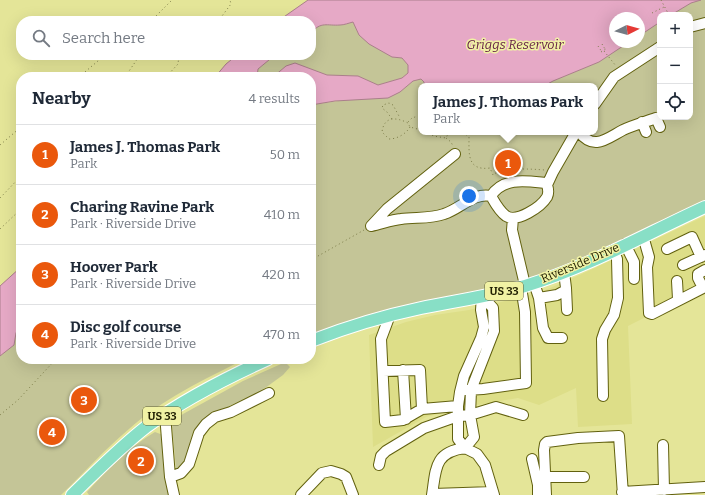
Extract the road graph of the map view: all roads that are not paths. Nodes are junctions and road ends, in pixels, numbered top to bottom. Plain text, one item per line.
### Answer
1 (705, 23) edge
2 (693, 25) edge
3 (658, 48) edge
4 (598, 100) edge
5 (642, 122) junction
6 (660, 127) dead end
7 (646, 132) dead end
8 (576, 135) edge
9 (581, 135) edge
10 (455, 154) road end
11 (547, 184) junction
12 (491, 196) junction
13 (705, 207) edge
14 (513, 218) junction
15 (643, 236) junction
16 (625, 244) junction
17 (667, 249) dead end
18 (613, 250) junction
19 (703, 256) edge
20 (682, 266) dead end
21 (705, 270) edge
22 (564, 272) junction
23 (634, 279) dead end
24 (677, 281) dead end
25 (527, 285) junction
26 (704, 287) edge
27 (566, 290) junction
28 (482, 296) junction
29 (539, 298) junction
30 (678, 299) junction
31 (567, 310) dead end
32 (390, 315) junction
33 (562, 338) dead end
34 (316, 339) edge
35 (257, 364) edge
36 (403, 370) junction
37 (382, 371) junction
38 (466, 390) junction
39 (269, 393) dead end
40 (604, 396) dead end
41 (422, 409) junction
42 (458, 411) junction
43 (165, 414) junction
44 (470, 415) junction
45 (523, 416) dead end
46 (406, 419) junction
47 (663, 445) dead end
48 (465, 448) junction
49 (532, 459) dead end
50 (379, 465) dead end
51 (170, 477) junction
52 (545, 477) junction
53 (584, 477) dead end
54 (705, 487) edge
55 (664, 490) junction
56 (493, 493) edge
57 (623, 493) edge
58 (72, 495) edge
59 (174, 495) edge
60 (301, 495) edge
61 (353, 495) edge
62 (433, 495) edge
63 (538, 495) edge
64 (546, 495) edge

1 - 2 street
3 - 4 street
5 - 6 street
5 - 7 street
5 - 9 street
8 - 11 street
10 - 12 street
11 - 12 street
11 - 14 street
12 - 14 street
13 - 15 main road, Riverside Drive / US 33
14 - 25 street
15 - 16 main road, Riverside Drive / US 33
15 - 30 street
16 - 18 main road, Riverside Drive / US 33
16 - 23 street
17 - 19 street
18 - 22 main road, Riverside Drive / US 33
18 - 40 street
19 - 20 street
21 - 26 street
22 - 25 main road, Riverside Drive / US 33
22 - 27 street
24 - 30 street
25 - 28 main road, Riverside Drive / US 33
25 - 29 street
25 - 38 street
26 - 30 street
27 - 29 street
27 - 31 street
28 - 32 main road, Riverside Drive / US 33
28 - 38 street
29 - 33 street
32 - 34 main road, Riverside Drive / US 33
32 - 37 street
35 - 43 main road, US 33
36 - 37 street
36 - 41 street
36 - 46 street
37 - 46 street
38 - 42 street
38 - 44 street
39 - 51 street
41 - 42 street
41 - 46 street
42 - 44 street
42 - 48 street
42 - 50 street
43 - 51 street
43 - 58 main road, US 33
44 - 45 street
44 - 48 street
47 - 55 street
48 - 56 street
48 - 62 street
49 - 63 street
51 - 59 street
52 - 53 street
52 - 57 street
52 - 64 street
54 - 55 street
55 - 57 street
56 - 62 street
60 - 61 street

